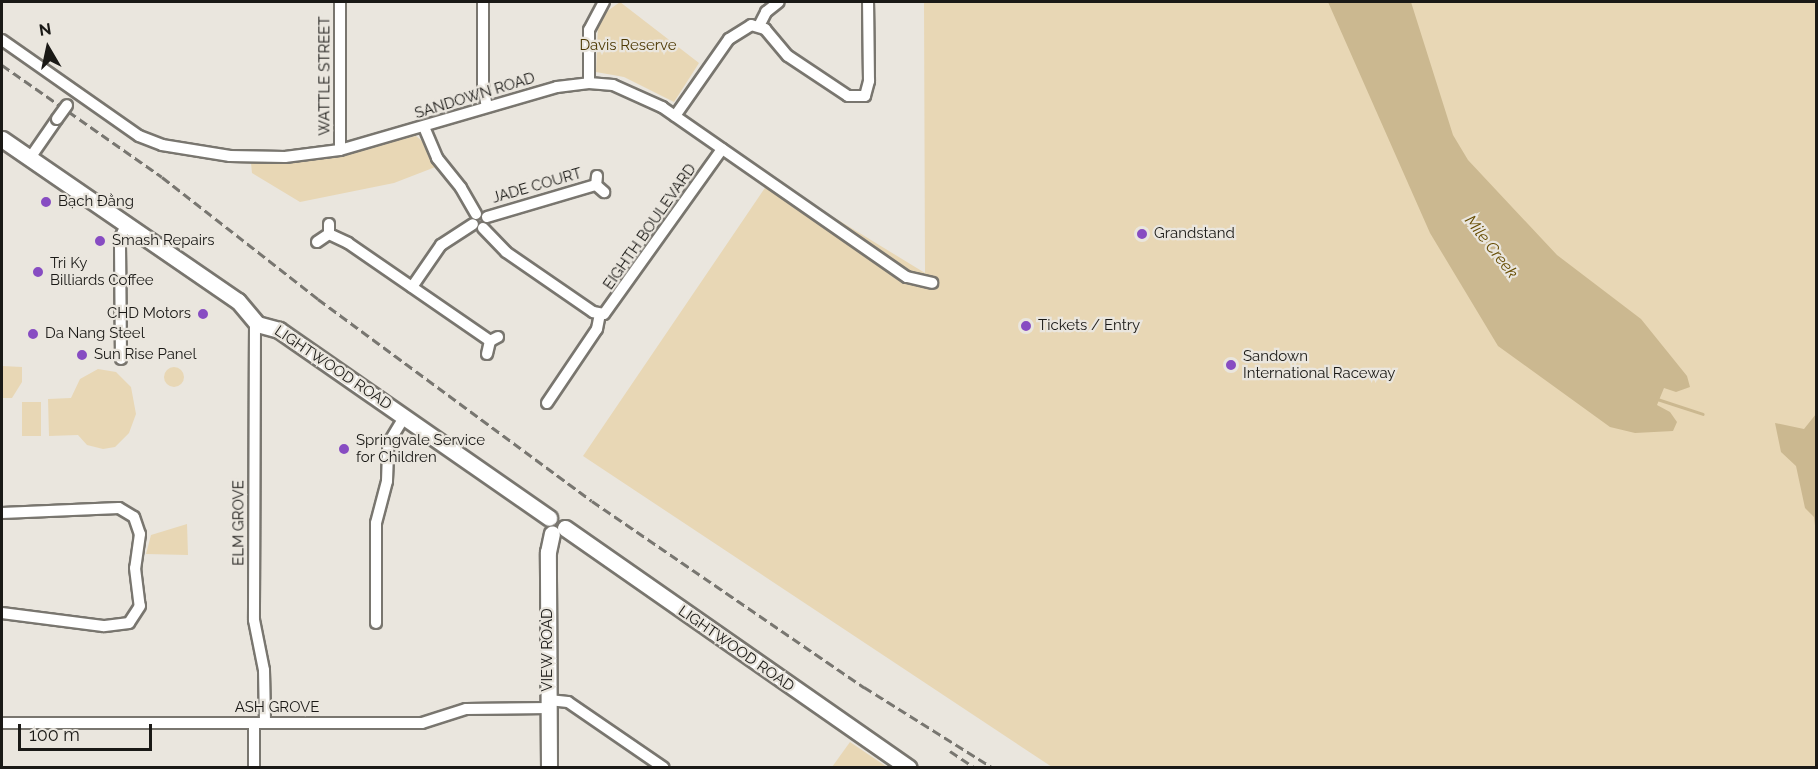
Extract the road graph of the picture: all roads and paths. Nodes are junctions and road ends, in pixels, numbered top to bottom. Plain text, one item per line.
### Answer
1 (340, 2) edge
2 (483, 2) edge
3 (603, 2) edge
4 (778, 2) edge
5 (868, 2) edge
6 (759, 26) junction
7 (2, 40) edge
8 (589, 83) junction
9 (75, 92) junction
10 (487, 107) junction
11 (675, 116) junction
12 (424, 127) junction
13 (2, 139) edge
14 (722, 149) junction
15 (340, 150) junction
16 (30, 158) junction
17 (599, 184) dead end
18 (480, 221) junction
19 (126, 225) junction
20 (317, 242) dead end
21 (932, 282) dead end
22 (412, 287) junction
23 (600, 314) junction
24 (255, 322) junction
25 (487, 354) dead end
26 (121, 359) dead end
27 (547, 403) dead end
28 (405, 416) junction
29 (2, 513) edge
30 (555, 526) junction
31 (2, 613) edge
32 (376, 623) dead end
33 (549, 704) junction
34 (2, 723) edge
35 (260, 723) junction
36 (254, 768) edge
37 (549, 768) edge
38 (664, 768) edge
39 (909, 768) edge

1 - 15 street, WATTLE STREET
2 - 10 street
3 - 8 street
4 - 6 street
5 - 6 street
6 - 11 street
7 - 9 street, SANDOWN ROAD
8 - 10 street, SANDOWN ROAD
8 - 11 street, SANDOWN ROAD
9 - 15 street, SANDOWN ROAD
9 - 16 street, bridge
10 - 12 street, SANDOWN ROAD
11 - 14 street, SANDOWN ROAD
12 - 15 street, SANDOWN ROAD
12 - 18 street
13 - 16 main road, LIGHTWOOD ROAD
14 - 21 street, SANDOWN ROAD
14 - 23 street, EIGHTH BOULEVARD
16 - 19 main road, LIGHTWOOD ROAD
17 - 18 street, JADE COURT
18 - 22 street, JADE COURT
18 - 23 street
19 - 24 main road, LIGHTWOOD ROAD
19 - 26 street
20 - 22 street
22 - 25 street
23 - 27 street
24 - 28 main road, LIGHTWOOD ROAD
24 - 35 street, ELM GROVE
28 - 30 main road, LIGHTWOOD ROAD
28 - 32 street
29 - 31 street
30 - 33 main road, VIEW ROAD
30 - 39 main road, LIGHTWOOD ROAD
33 - 35 street, ASH GROVE
33 - 37 main road, VIEW ROAD
33 - 38 street, ASH GROVE
34 - 35 street, ASH GROVE
35 - 36 street, ELM GROVE

